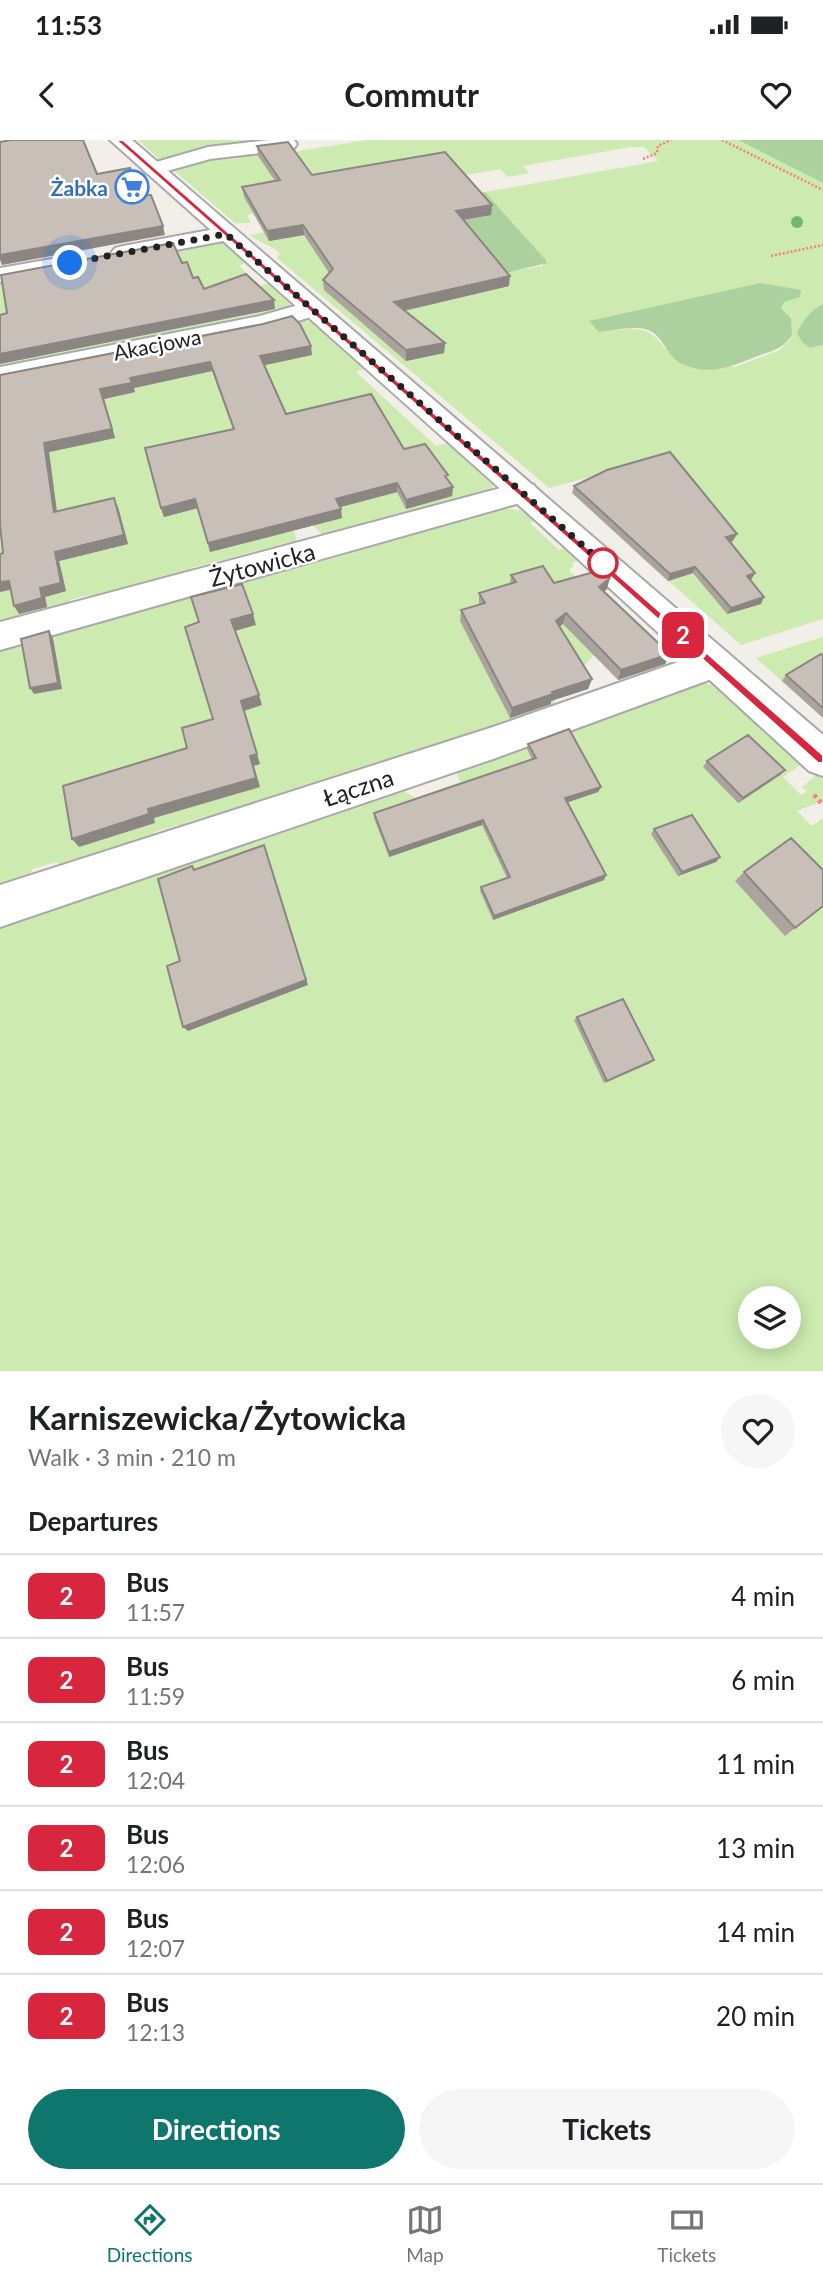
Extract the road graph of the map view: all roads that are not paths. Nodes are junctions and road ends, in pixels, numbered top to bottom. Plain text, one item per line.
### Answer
1 (120, 140) edge
2 (287, 144) edge
3 (153, 169) junction
4 (226, 234) junction
5 (0, 275) edge
6 (312, 309) junction
7 (0, 375) edge
8 (523, 492) junction
9 (0, 636) edge
10 (715, 663) junction
11 (823, 759) edge
12 (0, 906) edge

1 - 3 street
2 - 3 street
3 - 4 street
4 - 5 street
4 - 6 street
6 - 7 street, Akacjowa
6 - 8 street
8 - 9 street, Żytowicka
8 - 10 street
10 - 11 street
10 - 12 street, Łączna

